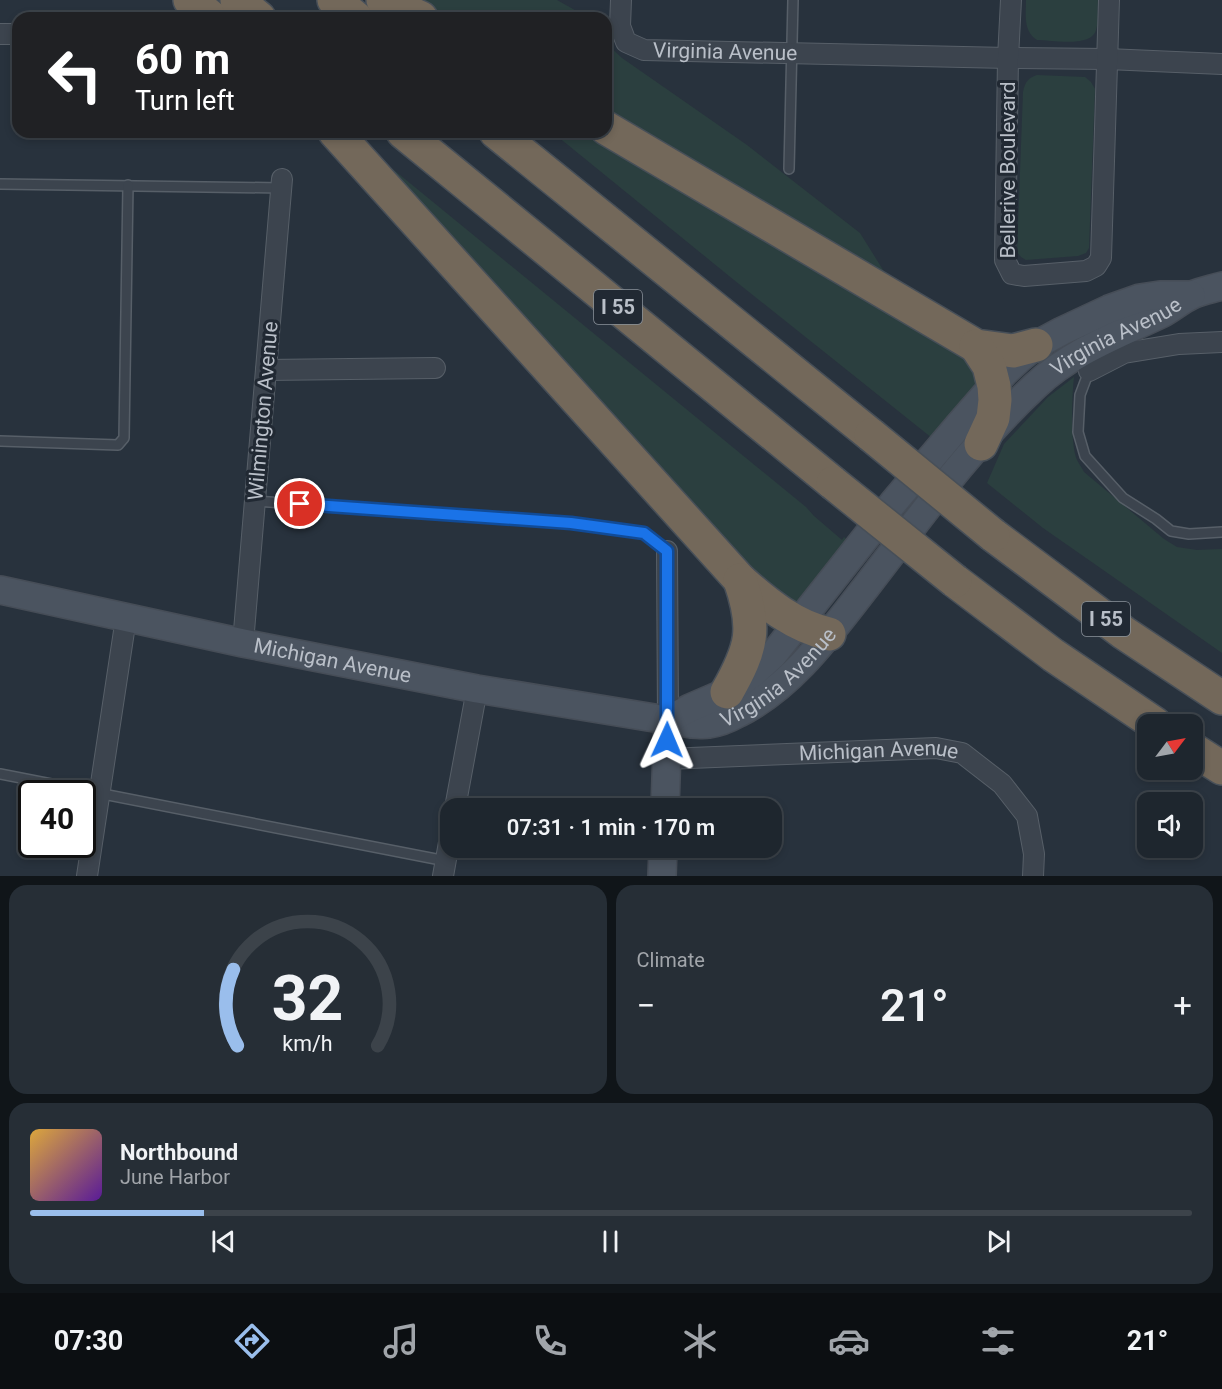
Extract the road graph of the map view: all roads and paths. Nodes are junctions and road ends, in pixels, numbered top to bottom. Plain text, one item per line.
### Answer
1 (190, 0) edge
2 (237, 0) edge
3 (334, 0) edge
4 (383, 0) edge
5 (621, 0) edge
6 (793, 0) edge
7 (1011, 0) edge
8 (1109, 0) edge
9 (205, 12) edge
10 (252, 12) edge
11 (349, 12) edge
12 (408, 12) edge
13 (792, 53) junction
14 (1008, 58) junction
15 (1107, 59) junction
16 (1222, 64) edge
17 (612, 132) edge
18 (340, 138) edge
19 (410, 138) edge
20 (503, 138) edge
21 (789, 169) dead end
22 (282, 183) joint
23 (0, 184) edge
24 (128, 186) junction
25 (1222, 286) edge
26 (1191, 296) junction
27 (1222, 342) edge
28 (1036, 345) junction
29 (976, 346) junction
30 (435, 368) dead end
31 (266, 370) junction
32 (1089, 371) joint
33 (994, 386) junction
34 (0, 441) edge
35 (981, 444) junction
36 (255, 501) junction
37 (1222, 532) edge
38 (667, 551) joint
39 (740, 580) junction
40 (0, 590) edge
41 (126, 618) junction
42 (798, 623) junction
43 (830, 634) junction
44 (243, 643) junction
45 (477, 689) junction
46 (727, 692) junction
47 (1222, 698) edge
48 (1140, 714) edge
49 (668, 720) junction
50 (1203, 756) edge
51 (666, 759) junction
52 (1222, 768) edge
53 (0, 774) edge
54 (99, 795) junction
55 (457, 798) edge
56 (665, 798) edge
57 (663, 858) edge
58 (444, 868) edge
59 (87, 876) edge
60 (662, 876) edge
61 (1033, 876) edge

1 - 9 highway
2 - 10 highway
3 - 11 highway
4 - 12 highway
5 - 13 street, Virginia Avenue
6 - 13 lane
7 - 14 street, Bellerive Boulevard
8 - 15 street, Bellerive Boulevard
13 - 14 street, Virginia Avenue
13 - 21 lane
14 - 15 street, Virginia Avenue
14 - 15 street, Bellerive Boulevard
15 - 16 street, Virginia Avenue
17 - 29 highway
18 - 39 highway
19 - 48 highway, I 55, bridge
20 - 47 highway, I 55, bridge
22 - 24 lane
22 - 31 street, Wilmington Avenue
23 - 24 lane
24 - 34 lane
25 - 26 main road, Virginia Avenue
26 - 28 main road, Virginia Avenue
26 - 35 main road, Virginia Avenue
27 - 32 street
28 - 29 highway
28 - 33 main road, Virginia Avenue
29 - 33 highway
30 - 31 street
31 - 36 street, Wilmington Avenue
32 - 37 lane
33 - 35 highway
33 - 42 main road, Virginia Avenue
35 - 43 main road, Virginia Avenue
36 - 38 lane
36 - 44 street, Wilmington Avenue
38 - 49 street
39 - 42 highway
39 - 46 highway
40 - 41 main road, Michigan Avenue
41 - 44 main road, Michigan Avenue
41 - 54 street
42 - 43 highway
42 - 46 main road, Virginia Avenue
43 - 49 main road, Virginia Avenue
44 - 45 main road, Michigan Avenue
45 - 49 main road, Michigan Avenue
45 - 55 street
46 - 49 main road, Virginia Avenue
49 - 51 main road
50 - 52 highway
51 - 56 main road
51 - 61 street, Michigan Avenue
53 - 54 lane
54 - 58 lane
54 - 59 street
57 - 60 main road

